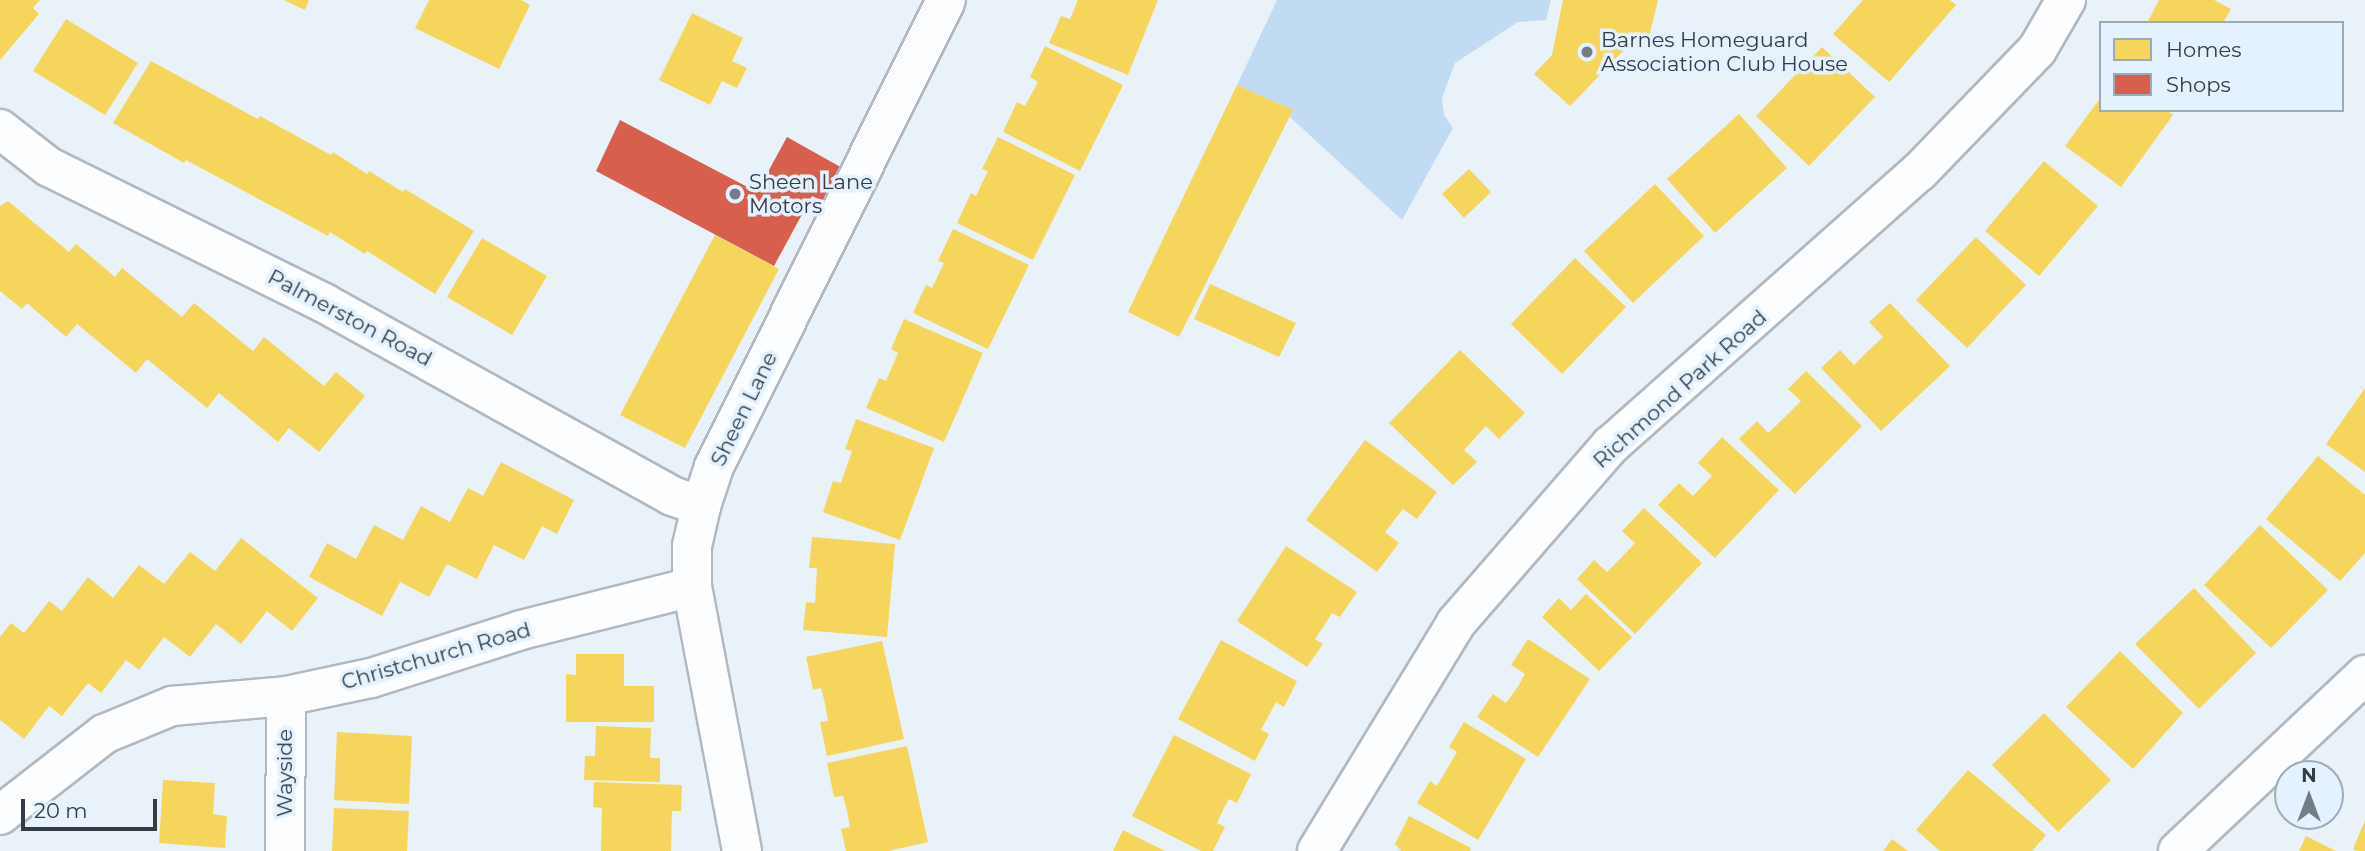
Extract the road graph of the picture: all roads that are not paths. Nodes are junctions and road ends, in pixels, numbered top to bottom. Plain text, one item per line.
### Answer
1 (946, 0) edge
2 (2066, 0) edge
3 (0, 129) edge
4 (701, 506) junction
5 (692, 587) junction
6 (2365, 675) edge
7 (286, 696) junction
8 (5, 801) edge
9 (285, 851) edge
10 (742, 851) edge
11 (1318, 851) edge
12 (2178, 851) edge

1 - 4 street, Sheen Lane
2 - 11 street, Richmond Park Road
3 - 4 street, Palmerston Road
4 - 5 street, Sheen Lane
5 - 7 street, Christchurch Road
5 - 10 street, Sheen Lane
6 - 12 street
7 - 8 street, Christchurch Road
7 - 9 street, Wayside

